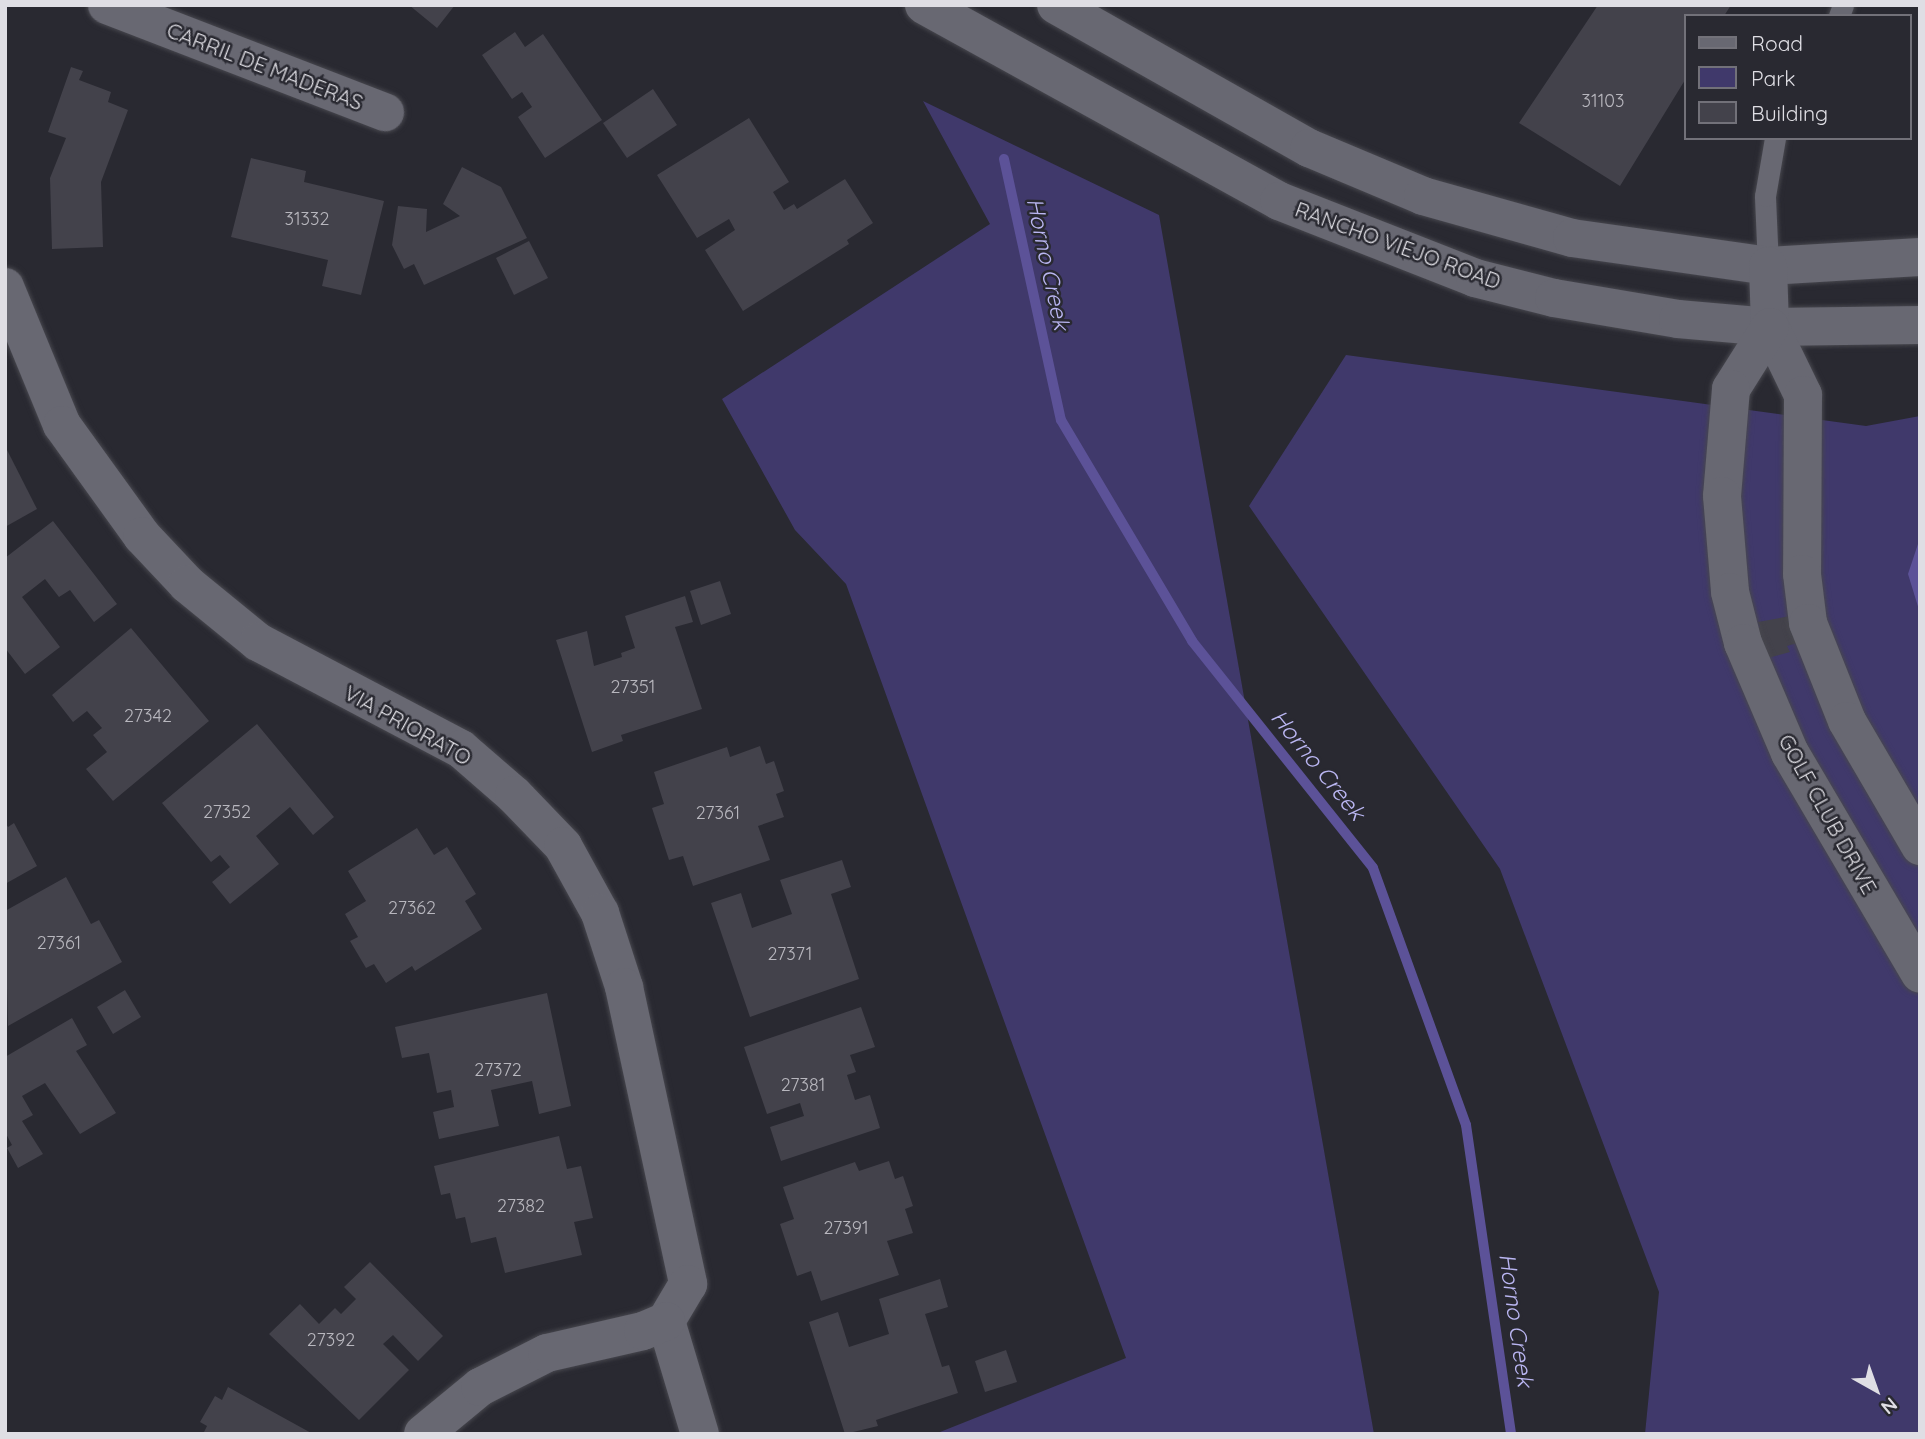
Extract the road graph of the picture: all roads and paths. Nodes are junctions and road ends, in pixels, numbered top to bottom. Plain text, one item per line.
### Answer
1 (107, 5) edge
2 (924, 5) edge
3 (1056, 5) edge
4 (385, 112) dead end
5 (1775, 140) edge
6 (1920, 257) edge
7 (1768, 267) junction
8 (5, 286) edge
9 (1920, 325) edge
10 (1770, 327) junction
11 (1920, 846) edge
12 (1920, 974) edge
13 (666, 1321) junction
14 (423, 1434) edge
15 (700, 1434) edge

1 - 4 street, CARRIL DE MADERAS
2 - 10 street, RANCHO VIEJO ROAD
3 - 7 street
5 - 7 lane
6 - 7 street
7 - 10 street
8 - 13 street, VIA PRIORATO
9 - 10 street, RANCHO VIEJO ROAD
10 - 11 street
10 - 12 street, GOLF CLUB DRIVE
13 - 14 street
13 - 15 street

